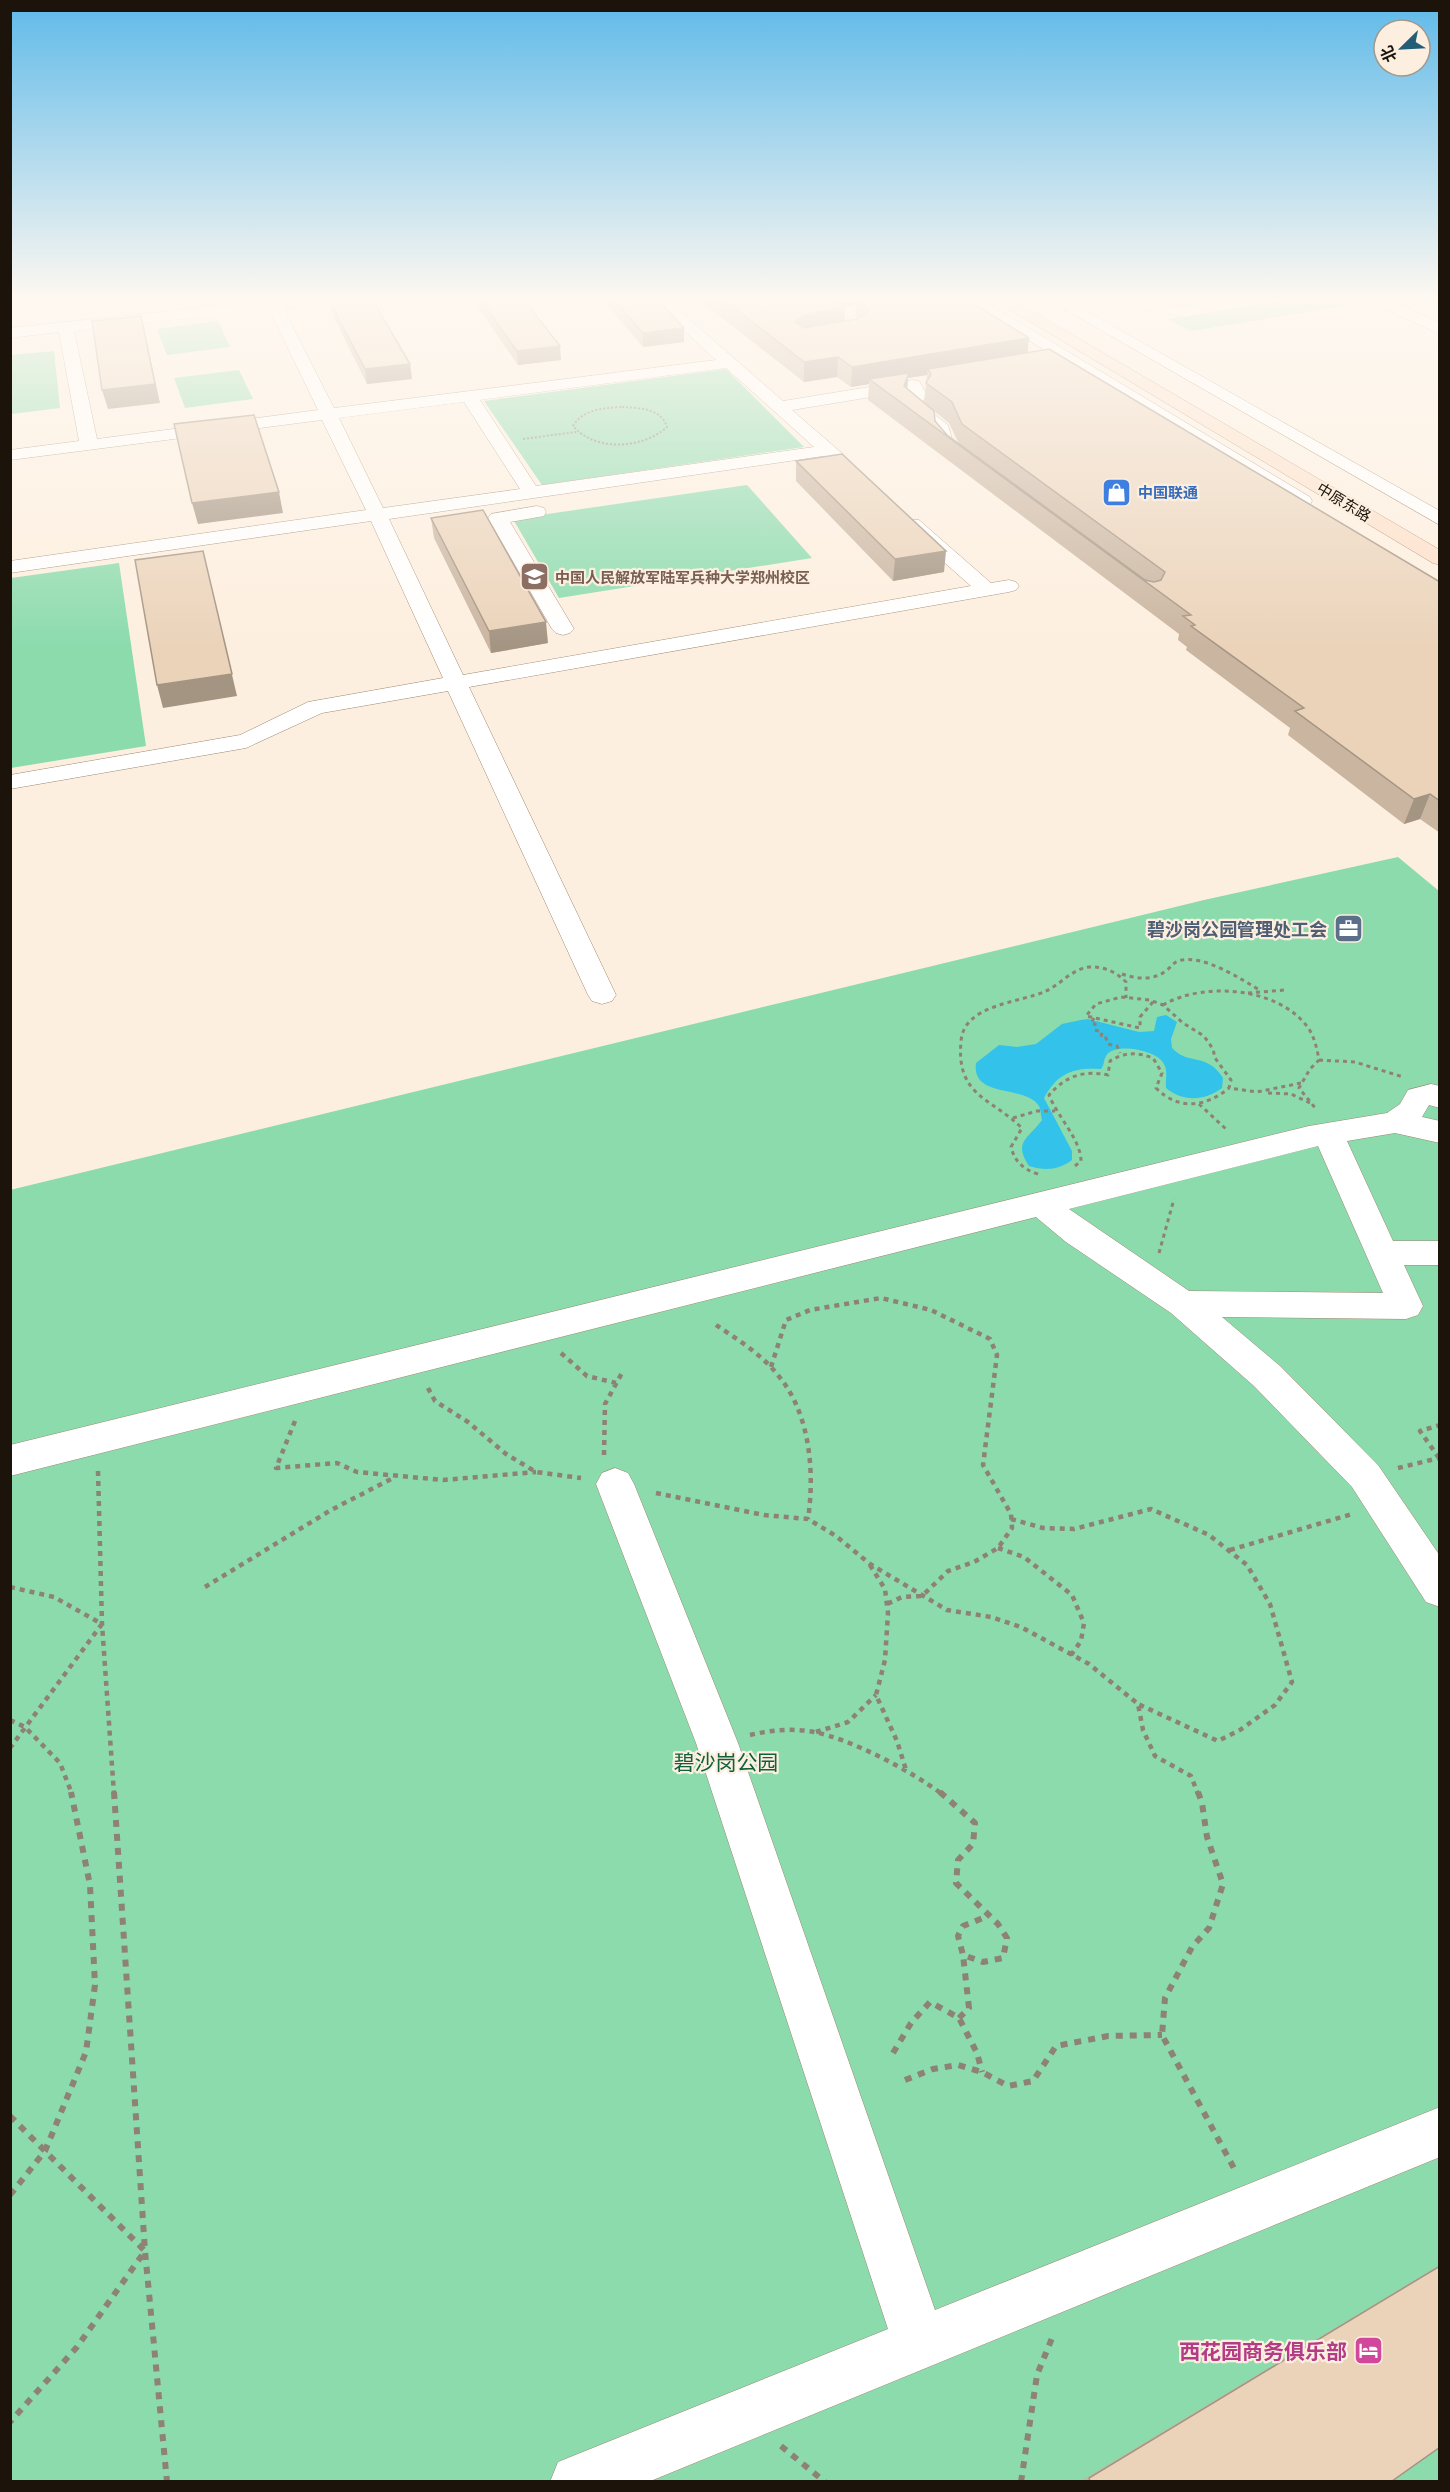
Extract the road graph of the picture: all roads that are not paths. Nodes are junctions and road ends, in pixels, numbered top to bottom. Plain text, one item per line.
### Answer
1 (83, 415) edge
2 (319, 415) edge
3 (330, 415) edge
4 (482, 415) edge
5 (787, 415) edge
6 (925, 415) edge
7 (1162, 415) edge
8 (1197, 415) edge
9 (1225, 415) edge
10 (1258, 415) edge
11 (89, 445) junction
12 (10, 455) edge
13 (827, 460) junction
14 (851, 470) edge
15 (980, 472) edge
16 (531, 492) junction
17 (556, 509) dead end
18 (1319, 511) edge
19 (898, 512) edge
20 (377, 514) junction
21 (1440, 519) edge
22 (1440, 540) edge
23 (1440, 559) edge
24 (10, 567) edge
25 (1009, 586) dead end
26 (985, 588) junction
27 (563, 628) dead end
28 (456, 683) junction
29 (10, 782) edge
30 (602, 995) dead end
31 (1435, 1096) edge
32 (1320, 1119) junction
33 (1395, 1122) junction
34 (1440, 1132) edge
35 (1044, 1189) junction
36 (978, 1220) junction
37 (1078, 1233) junction
38 (1382, 1253) junction
39 (1440, 1253) edge
40 (1183, 1304) junction
41 (10, 1461) edge
42 (615, 1484) road end
43 (1440, 1590) edge
44 (1440, 2132) edge
45 (920, 2343) junction
46 (578, 2481) edge

1 - 11 street
2 - 11 street
3 - 20 street
4 - 16 street
5 - 13 street
6 - 15 street
7 - 18 street
8 - 23 main road, 中原东路
9 - 22 main road, 中原东路
10 - 21 street
11 - 12 street
13 - 14 street
13 - 16 street
16 - 20 street
17 - 27 street
19 - 26 street
20 - 24 street
20 - 28 street
25 - 26 street
26 - 28 street
28 - 29 street
28 - 30 street
31 - 33 street
32 - 33 street
32 - 35 street
32 - 38 street
33 - 34 street
35 - 36 street
35 - 37 street
36 - 37 street
36 - 41 street
37 - 40 street
38 - 39 street
38 - 40 street
40 - 43 street
42 - 45 street
44 - 45 street
45 - 46 street

